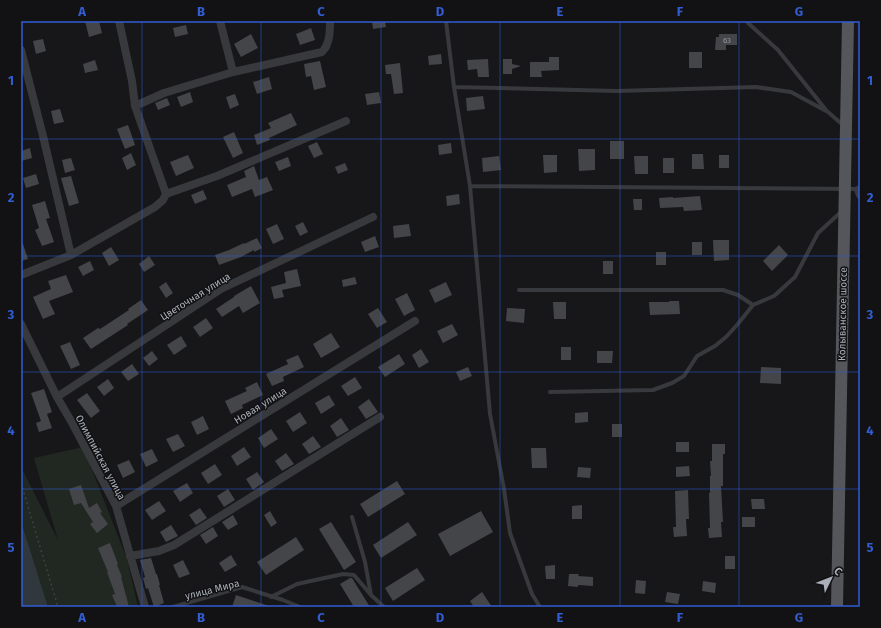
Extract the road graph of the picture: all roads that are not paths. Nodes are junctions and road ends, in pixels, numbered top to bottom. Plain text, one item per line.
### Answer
1 (119, 21) edge
2 (220, 21) edge
3 (330, 21) edge
4 (446, 21) edge
5 (747, 21) edge
6 (848, 21) edge
7 (21, 50) edge
8 (233, 72) junction
9 (454, 87) junction
10 (135, 106) junction
11 (828, 112) junction
12 (346, 121) dead end
13 (846, 127) junction
14 (470, 186) junction
15 (844, 189) junction
16 (859, 191) edge
17 (166, 194) junction
18 (844, 210) junction
19 (373, 217) dead end
20 (71, 255) junction
21 (21, 276) edge
22 (519, 290) dead end
23 (753, 305) junction
24 (415, 320) dead end
25 (21, 324) edge
26 (550, 392) dead end
27 (57, 397) junction
28 (380, 417) dead end
29 (116, 506) junction
30 (352, 517) dead end
31 (130, 556) junction
32 (371, 595) junction
33 (271, 597) junction
34 (145, 607) edge
35 (173, 607) edge
36 (300, 607) edge
37 (384, 607) edge
38 (540, 607) edge
39 (837, 607) edge

1 - 10 street
2 - 8 street
3 - 8 street
4 - 9 lane
5 - 11 lane
6 - 13 main road, Колыванское шоссе
7 - 20 street
8 - 10 street
9 - 11 lane
9 - 14 lane
10 - 17 street
11 - 13 lane
12 - 17 street
13 - 15 main road, Колыванское шоссе
14 - 15 lane
14 - 38 lane
15 - 16 lane
15 - 18 main road, Колыванское шоссе
17 - 20 street
18 - 23 lane
18 - 39 main road, Колыванское шоссе
19 - 27 street, Цветочная улица
20 - 21 street
22 - 23 lane
23 - 26 lane
24 - 29 street, Новая улица
25 - 27 street, Олимпийская улица
27 - 29 street, Олимпийская улица
28 - 31 street
29 - 31 street, Олимпийская улица
30 - 32 lane
31 - 34 street, Олимпийская улица
32 - 33 lane
32 - 37 lane
33 - 35 lane, улица Мира
33 - 36 lane, улица Мира

